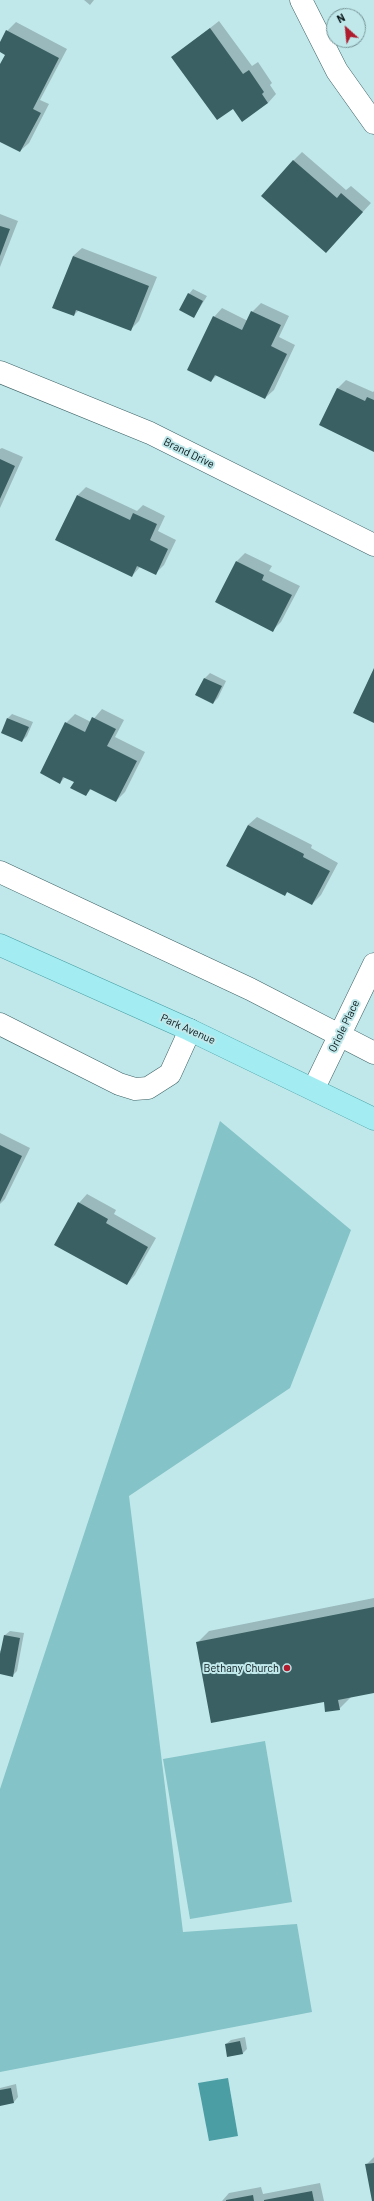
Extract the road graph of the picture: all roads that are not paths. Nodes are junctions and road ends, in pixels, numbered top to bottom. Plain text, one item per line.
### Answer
1 (301, 0) edge
2 (374, 123) edge
3 (0, 372) edge
4 (374, 545) edge
5 (0, 872) edge
6 (0, 945) edge
7 (374, 964) edge
8 (0, 1024) edge
9 (190, 1030) junction
10 (339, 1036) junction
11 (374, 1053) edge
12 (314, 1088) junction
13 (374, 1119) edge

1 - 2 street
3 - 4 street, Brand Drive
5 - 10 street
6 - 9 main road, Park Avenue
7 - 10 street, Oriole Place
8 - 9 street
9 - 12 main road, Park Avenue
10 - 11 street
10 - 12 street, Oriole Place
12 - 13 main road, Park Avenue

